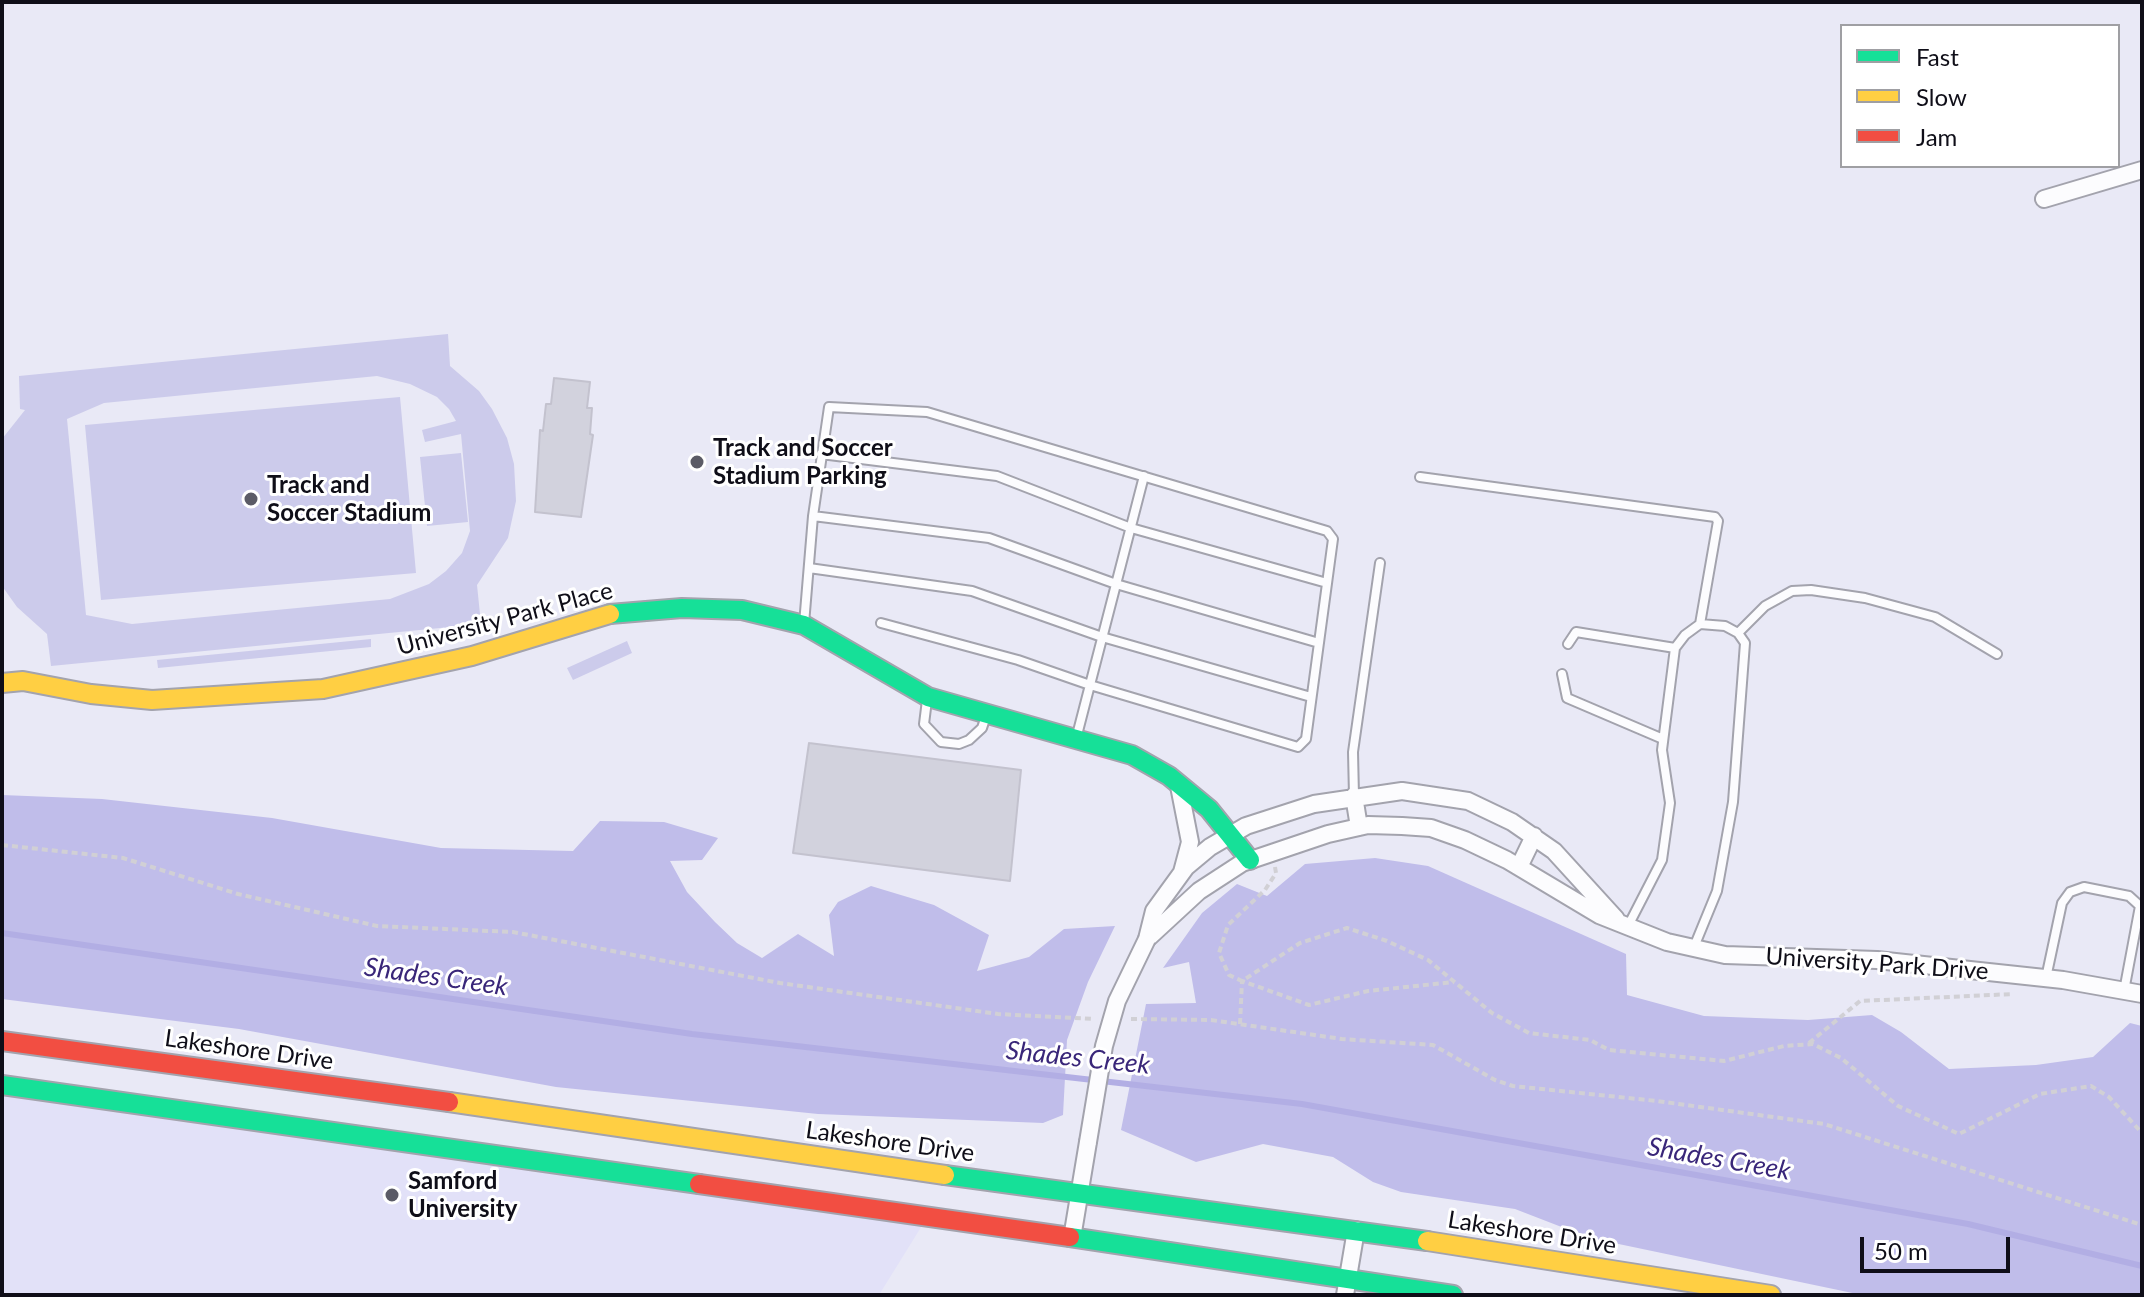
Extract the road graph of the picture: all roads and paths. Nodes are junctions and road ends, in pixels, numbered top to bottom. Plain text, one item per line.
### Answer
1 (2142, 170) edge
2 (2044, 199) dead end
3 (821, 454) junction
4 (1144, 476) junction
5 (1420, 477) dead end
6 (813, 516) junction
7 (1131, 528) junction
8 (1380, 563) dead end
9 (809, 568) junction
10 (1327, 583) junction
11 (1116, 584) junction
12 (881, 623) dead end
13 (1700, 624) junction
14 (804, 625) junction
15 (1738, 633) junction
16 (1102, 637) junction
17 (1319, 643) junction
18 (1568, 644) dead end
19 (1675, 648) junction
20 (1997, 654) dead end
21 (1562, 674) dead end
22 (2, 683) edge
23 (1090, 685) junction
24 (928, 697) junction
25 (1311, 697) junction
26 (986, 715) junction
27 (1663, 739) junction
28 (1075, 740) junction
29 (1178, 784) junction
30 (1354, 796) junction
31 (1359, 827) junction
32 (1232, 834) junction
33 (1534, 836) junction
34 (2, 845) edge
35 (1256, 858) junction
36 (1519, 867) junction
37 (1182, 872) junction
38 (1622, 922) junction
39 (1147, 939) junction
40 (1694, 948) junction
41 (2023, 975) junction
42 (2046, 978) junction
43 (1242, 981) junction
44 (1456, 982) junction
45 (2124, 991) junction
46 (2142, 994) edge
47 (1102, 1019) dead end
48 (1116, 1019) dead end
49 (1240, 1024) junction
50 (2, 1041) edge
51 (1807, 1044) junction
52 (2, 1085) edge
53 (2142, 1133) edge
54 (1080, 1195) junction
55 (2142, 1225) edge
56 (1356, 1230) junction
57 (1072, 1238) junction
58 (1348, 1286) edge
59 (1453, 1295) edge
60 (1771, 1295) edge

1 - 2 street
3 - 4 lane
3 - 6 lane
3 - 7 lane
4 - 7 lane
4 - 10 lane
5 - 13 lane
6 - 9 lane
6 - 11 lane
7 - 10 lane
7 - 11 lane
8 - 30 lane
9 - 14 lane
9 - 16 lane
10 - 17 lane
11 - 16 lane
11 - 17 lane
12 - 23 lane
13 - 15 lane
13 - 19 lane
14 - 22 main road, University Park Place
14 - 24 main road, University Park Place
15 - 20 lane
15 - 40 lane
16 - 23 lane
16 - 25 lane
17 - 25 lane
18 - 19 lane
19 - 27 lane
21 - 27 lane
23 - 25 lane
23 - 28 lane
24 - 26 main road, University Park Place
24 - 26 lane
26 - 28 main road, University Park Place
27 - 38 lane
28 - 29 main road, University Park Place
29 - 32 main road, University Park Place
29 - 37 street
30 - 31 street
30 - 32 street, University Park Drive
30 - 33 street, University Park Drive
31 - 35 street, University Park Drive
31 - 36 street, University Park Drive
32 - 35 main road, University Park Place
32 - 37 street, University Park Drive
33 - 36 street
33 - 38 street, University Park Drive
34 - 47 path
35 - 39 street, University Park Drive
35 - 43 path
36 - 38 street, University Park Drive
37 - 39 street, University Park Drive
38 - 40 street, University Park Drive
39 - 54 street, University Park Drive, bridge
40 - 41 street, University Park Drive
41 - 42 street, University Park Drive
41 - 51 path
42 - 45 street, University Park Drive
42 - 45 lane
43 - 44 path
43 - 44 path
43 - 49 path
44 - 51 path
45 - 46 street, University Park Drive
48 - 49 path
49 - 55 path
50 - 54 main road, Lakeshore Drive
51 - 53 path
52 - 57 main road
54 - 56 main road, Lakeshore Drive
54 - 57 street, University Park Drive
56 - 58 street
56 - 60 main road, Lakeshore Drive
57 - 58 main road
58 - 59 main road

